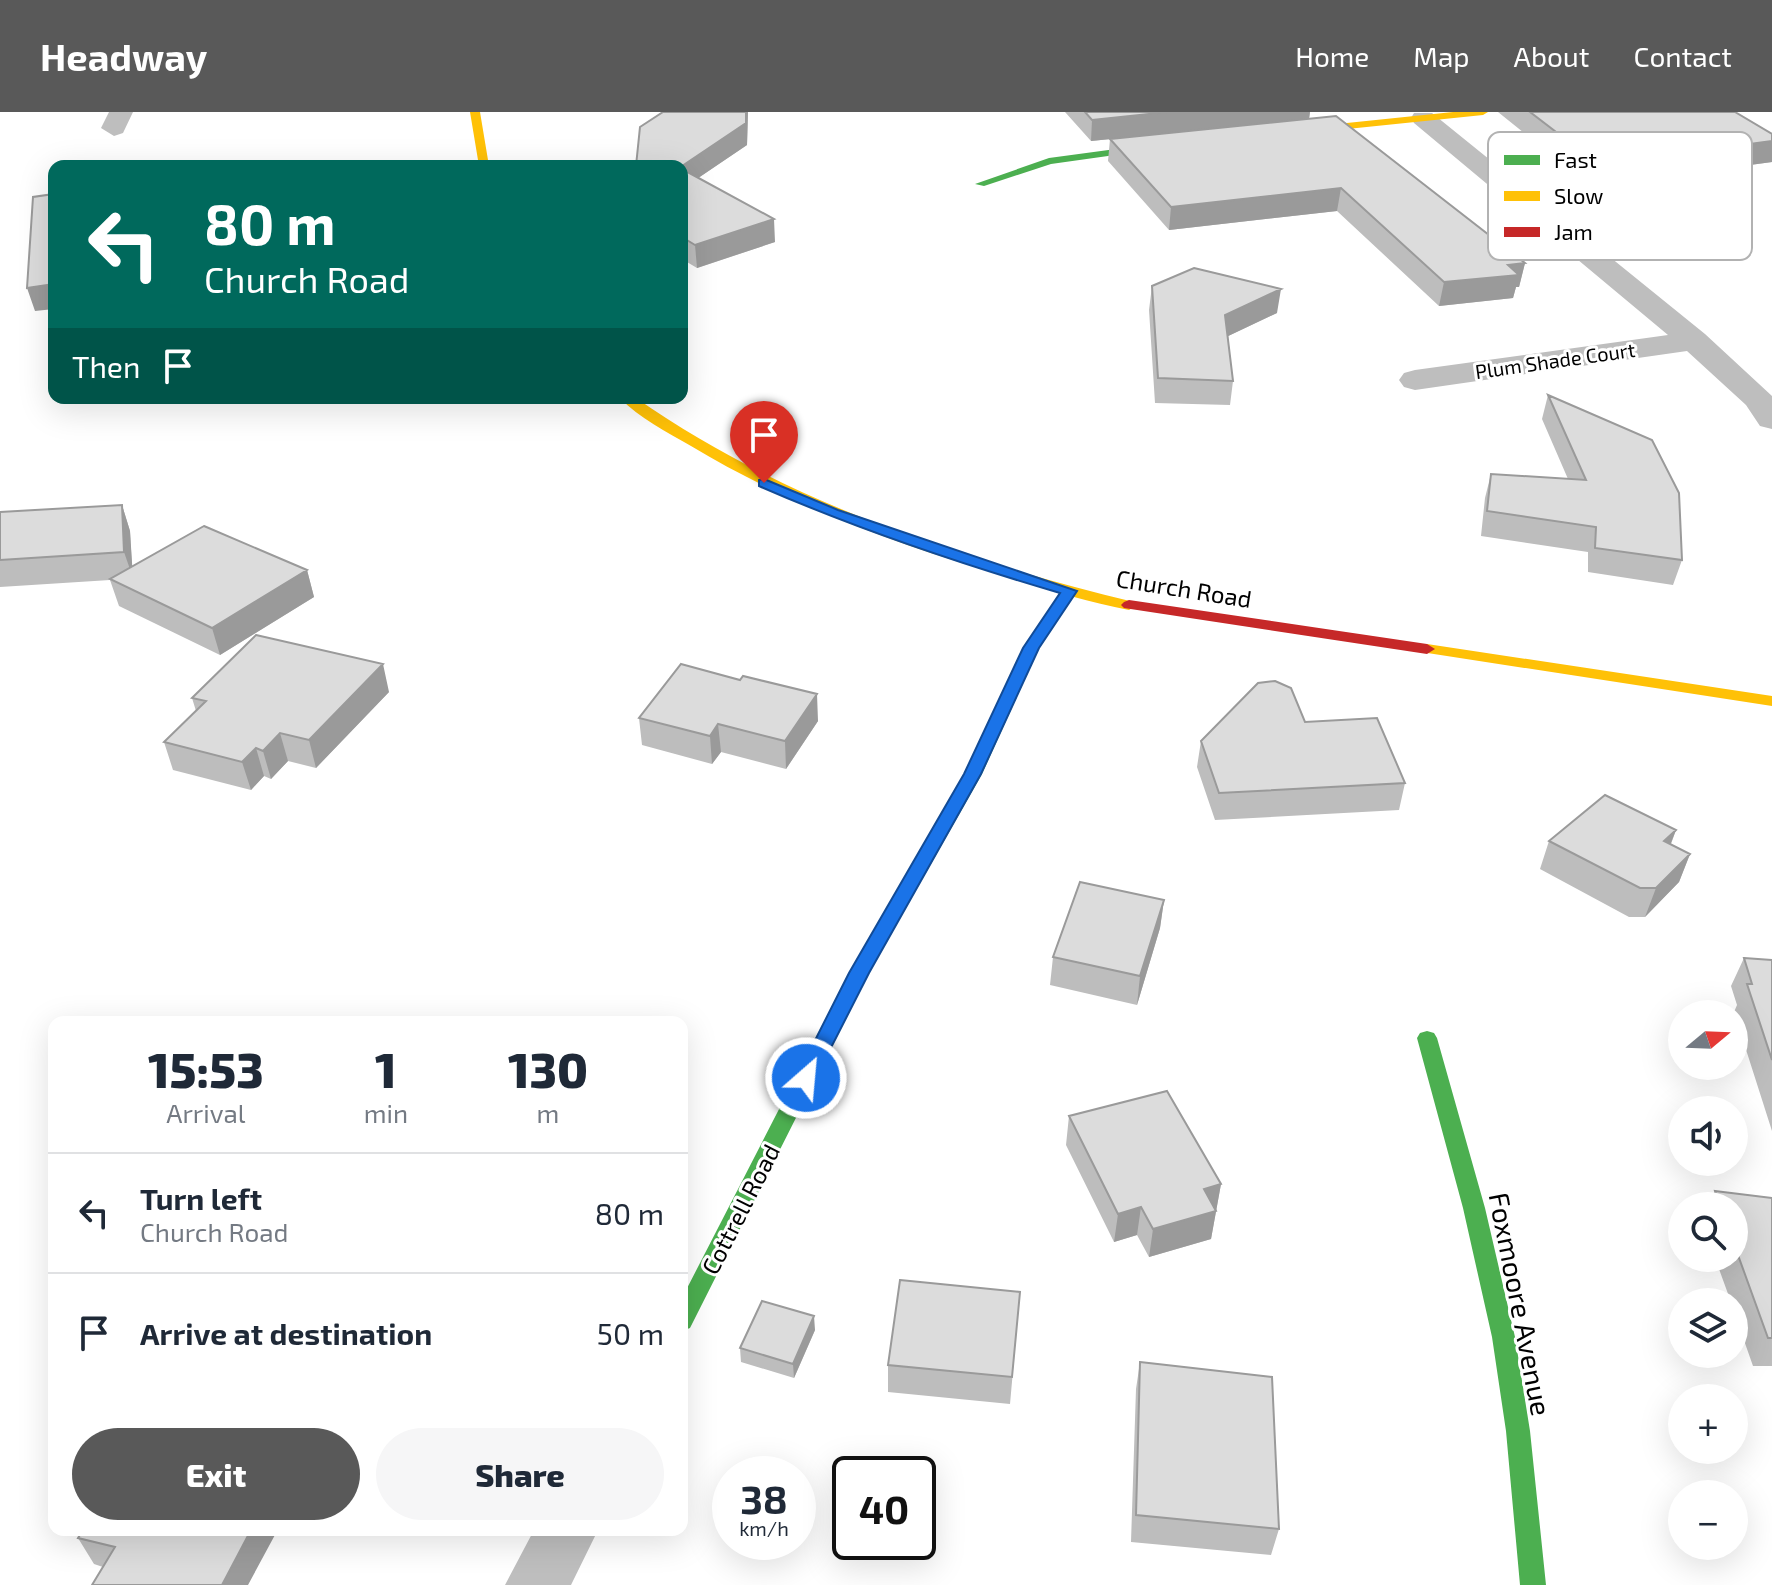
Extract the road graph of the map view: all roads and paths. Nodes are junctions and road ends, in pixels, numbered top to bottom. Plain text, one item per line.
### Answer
1 (475, 112) edge
2 (1483, 112) edge
3 (1423, 118) junction
4 (1267, 134) edge
5 (1191, 142) edge
6 (483, 160) edge
7 (1488, 171) edge
8 (980, 184) dead end
9 (1596, 260) edge
10 (1694, 341) junction
11 (1415, 380) dead end
12 (635, 404) edge
13 (1772, 419) edge
14 (1069, 591) junction
15 (1772, 701) edge
16 (1427, 1038) dead end
17 (688, 1309) edge
18 (564, 1536) edge
19 (537, 1585) edge
20 (1533, 1585) edge

1 - 6 street
2 - 3 street
3 - 4 street
3 - 7 street
5 - 8 street
9 - 10 street
10 - 11 street, Plum Shade Court
10 - 13 street
12 - 14 street, Church Road
14 - 15 street, Church Road
14 - 17 street, Cottrell Road
16 - 20 street, Foxmoore Avenue
18 - 19 street

